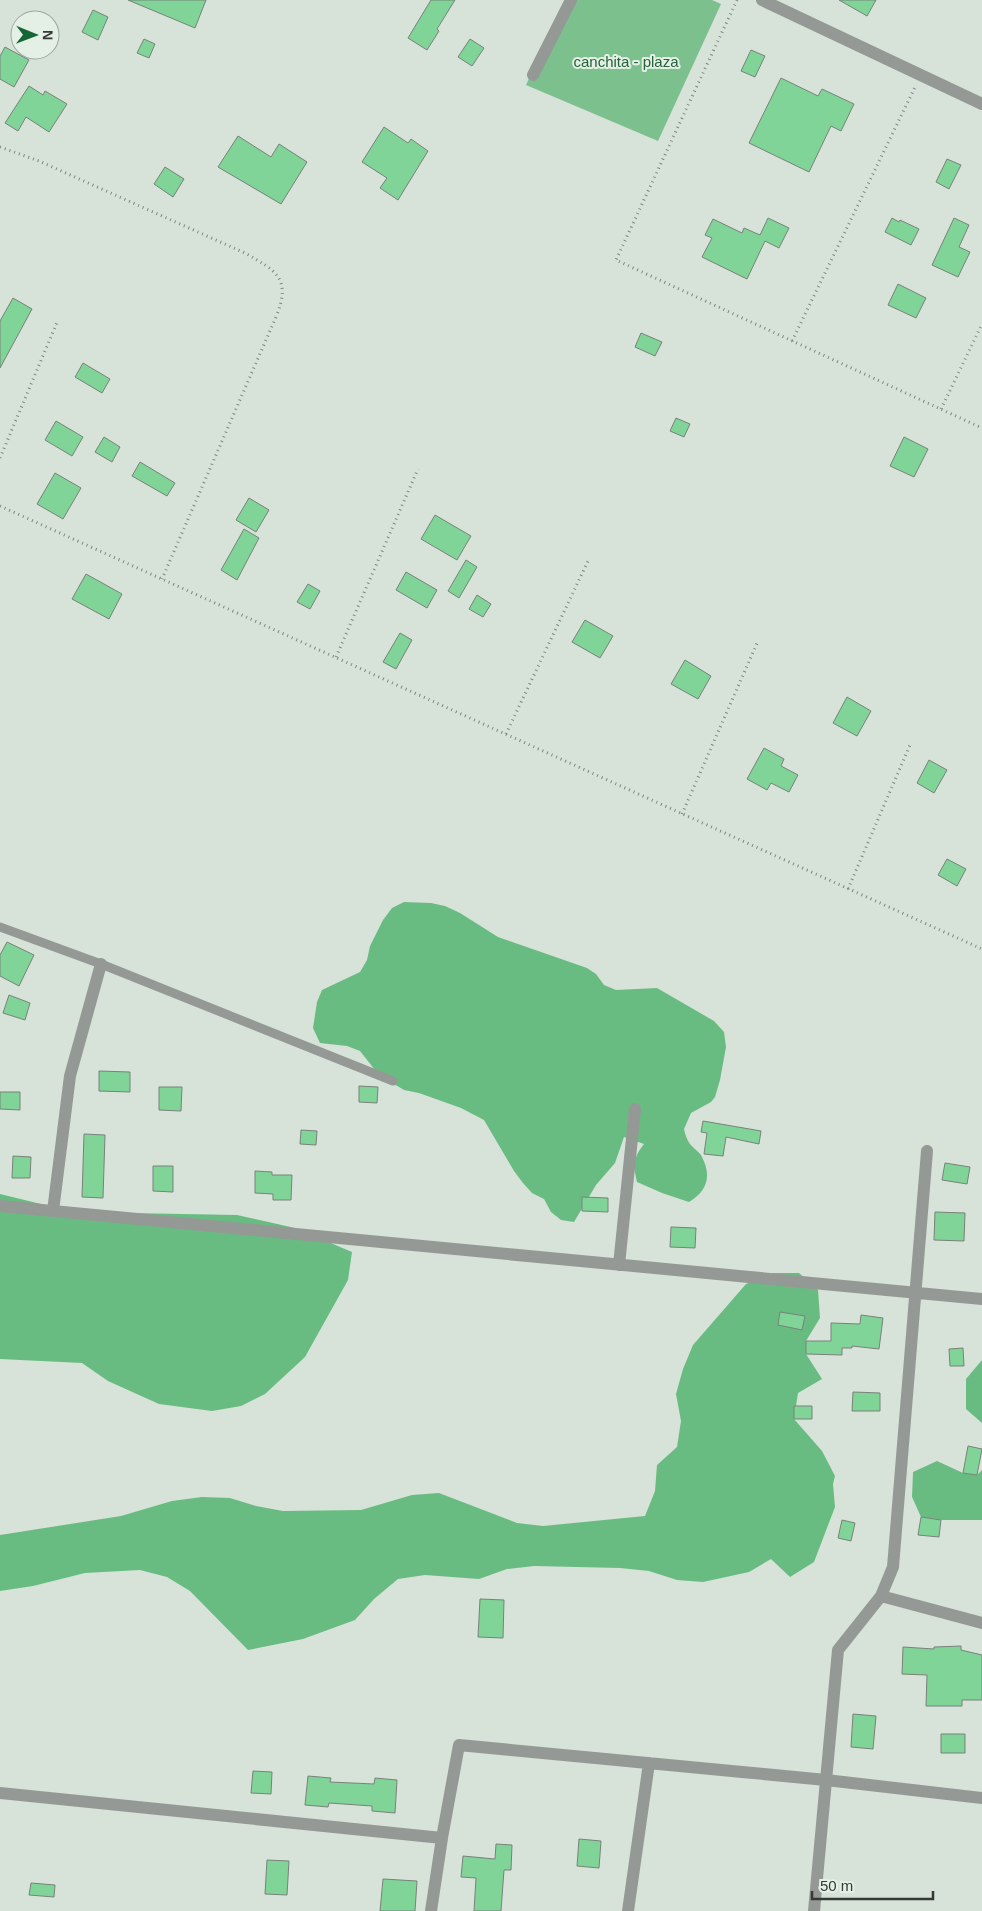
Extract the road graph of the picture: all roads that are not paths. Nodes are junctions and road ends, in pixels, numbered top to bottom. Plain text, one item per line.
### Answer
1 (571, 0) edge
2 (762, 0) edge
3 (533, 75) dead end
4 (982, 104) edge
5 (0, 927) edge
6 (101, 964) junction
7 (393, 1081) dead end
8 (635, 1109) dead end
9 (927, 1151) dead end
10 (0, 1206) edge
11 (53, 1211) junction
12 (619, 1264) junction
13 (915, 1292) junction
14 (982, 1299) edge
15 (882, 1596) junction
16 (982, 1623) edge
17 (649, 1763) junction
18 (826, 1780) junction
19 (0, 1793) edge
20 (982, 1798) edge
21 (442, 1838) junction
22 (431, 1911) edge
23 (628, 1911) edge
24 (814, 1911) edge

1 - 3 street
2 - 4 street
5 - 6 lane
6 - 7 lane
6 - 11 street
8 - 12 street
9 - 13 street
10 - 11 street
11 - 12 street
12 - 13 street
13 - 14 street
13 - 15 street
15 - 16 street
15 - 18 street
17 - 18 street
17 - 21 street
17 - 23 street
18 - 20 street
18 - 24 street
19 - 21 street
21 - 22 street

